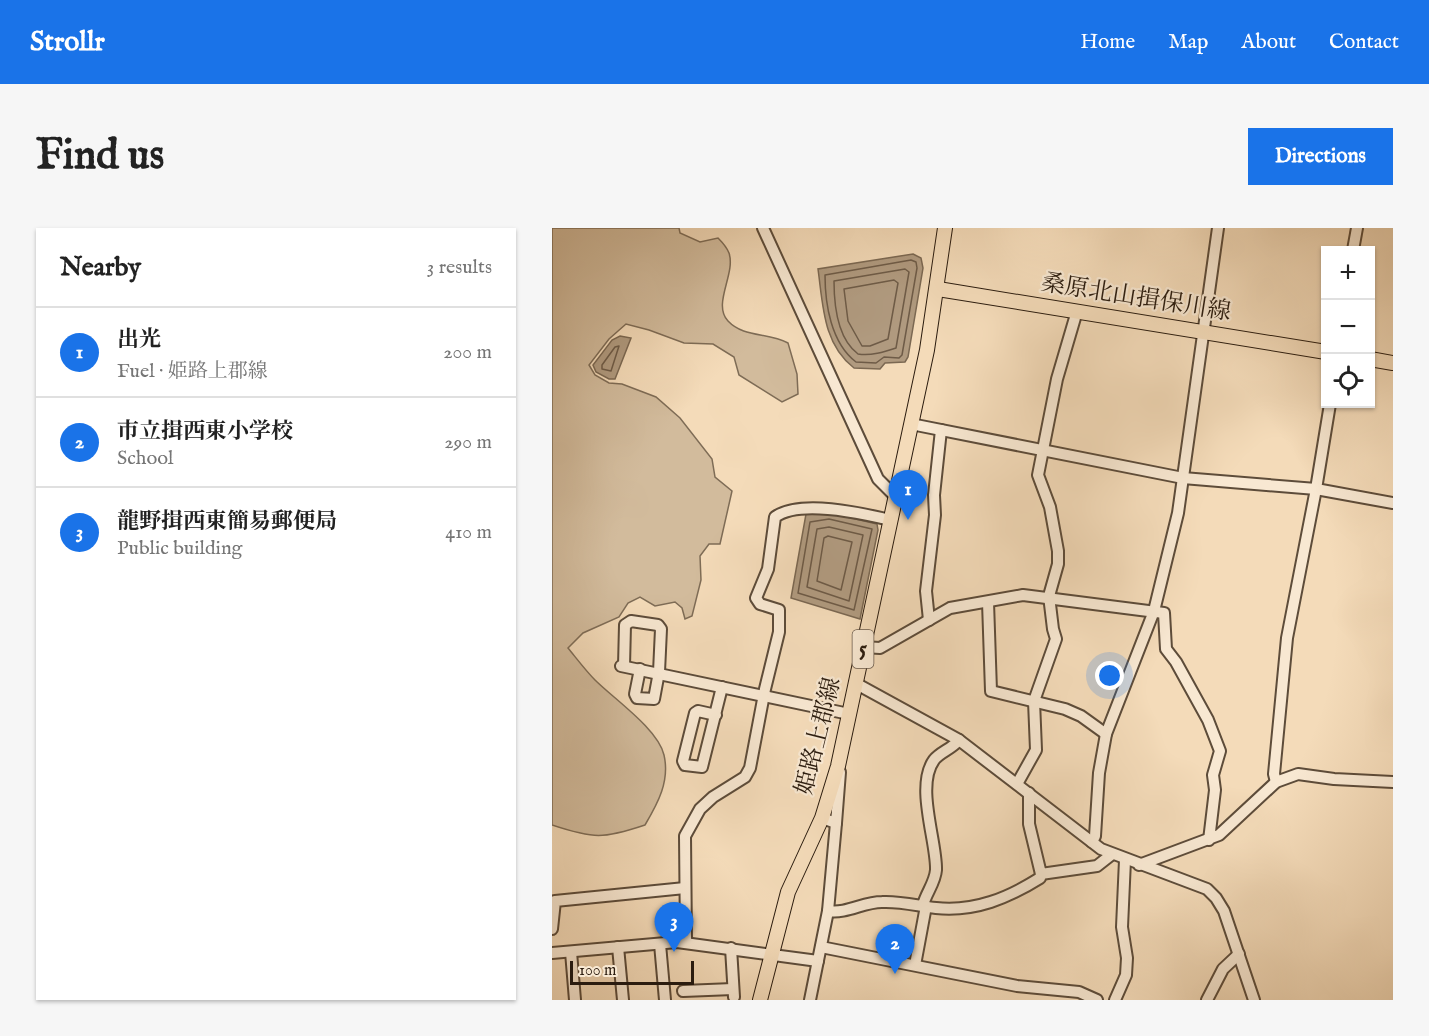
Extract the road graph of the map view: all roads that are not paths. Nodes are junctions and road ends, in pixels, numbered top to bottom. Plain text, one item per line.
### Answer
1 (763, 228) edge
2 (945, 228) edge
3 (1218, 228) edge
4 (1357, 228) edge
5 (1354, 246) edge
6 (938, 289) junction
7 (1077, 311) junction
8 (1203, 331) junction
9 (1321, 351) edge
10 (1375, 360) edge
11 (1393, 363) edge
12 (1329, 408) edge
13 (911, 424) junction
14 (940, 430) junction
15 (1043, 450) junction
16 (1183, 478) junction
17 (1317, 489) junction
18 (895, 496) junction
19 (1393, 503) edge
20 (890, 520) junction
21 (1049, 596) junction
22 (987, 602) junction
23 (1154, 611) junction
24 (929, 620) junction
25 (863, 646) junction
26 (640, 669) junction
27 (659, 672) junction
28 (855, 683) junction
29 (722, 687) junction
30 (764, 697) junction
31 (1034, 701) junction
32 (849, 714) junction
33 (716, 715) junction
34 (1106, 734) junction
35 (959, 740) junction
36 (838, 766) junction
37 (1276, 782) junction
38 (1393, 782) edge
39 (1017, 784) junction
40 (1029, 793) junction
41 (822, 818) junction
42 (836, 823) junction
43 (1209, 840) junction
44 (1092, 842) junction
45 (1111, 855) junction
46 (1125, 860) junction
47 (1139, 865) junction
48 (1041, 874) junction
49 (685, 888) junction
50 (925, 906) junction
51 (828, 911) junction
52 (552, 929) edge
53 (686, 942) junction
54 (660, 944) junction
55 (618, 947) junction
56 (821, 947) junction
57 (731, 948) junction
58 (571, 952) junction
59 (552, 953) edge
60 (772, 954) junction
61 (1239, 954) junction
62 (818, 961) junction
63 (915, 965) junction
64 (683, 991) dead end
65 (575, 1000) edge
66 (623, 1000) edge
67 (665, 1000) edge
68 (760, 1000) edge
69 (810, 1000) edge
70 (1098, 1000) edge
71 (1115, 1000) edge
72 (1208, 1000) edge
73 (1254, 1000) edge

1 - 18 street
2 - 6 main road, 姫路上郡線 / 5
3 - 8 street
4 - 5 street
6 - 7 main road, 桑原北山揖保川線
6 - 13 main road, 姫路上郡線 / 5
7 - 8 main road, 桑原北山揖保川線
7 - 15 street
8 - 9 main road, 桑原北山揖保川線
8 - 16 street
10 - 11 main road
12 - 17 street
13 - 14 street
13 - 18 main road, 姫路上郡線 / 5
14 - 15 street
14 - 24 street
15 - 16 street
15 - 21 street
16 - 17 street
16 - 23 street
17 - 19 street
17 - 37 street
18 - 20 main road, 姫路上郡線 / 5
20 - 25 main road, 姫路上郡線 / 5
20 - 30 street
21 - 22 street
21 - 23 street
21 - 31 street
22 - 24 street
22 - 31 street
23 - 34 street
23 - 43 street
24 - 25 street
25 - 28 main road, 姫路上郡線 / 5
26 - 27 street
26 - 27 street
26 - 27 street
27 - 29 street
28 - 32 main road, 姫路上郡線 / 5
28 - 35 street
29 - 30 street
29 - 33 street
30 - 32 street
30 - 49 street
31 - 34 street
31 - 39 street
32 - 36 main road, 姫路上郡線 / 5
33 - 33 street
34 - 44 street
35 - 39 street
35 - 50 street
36 - 41 main road, 姫路上郡線 / 5
36 - 42 street
37 - 38 street
37 - 43 street
39 - 40 street
40 - 44 street
40 - 48 street
41 - 42 street
41 - 60 main road, 姫路上郡線 / 5
42 - 51 street
43 - 47 street
44 - 45 street
45 - 46 street
45 - 48 street
46 - 47 street
46 - 71 street
47 - 61 street
48 - 50 street
49 - 52 street
49 - 53 street
50 - 51 street
50 - 63 street
51 - 56 street
53 - 54 street
53 - 57 street
54 - 55 street
54 - 67 street
55 - 58 street
55 - 66 street
56 - 62 street
56 - 63 street
57 - 60 street
57 - 64 street
58 - 59 street
58 - 65 street
60 - 62 street
60 - 68 main road, 姫路上郡線 / 5
61 - 72 street
61 - 73 street
62 - 69 street
63 - 70 street

